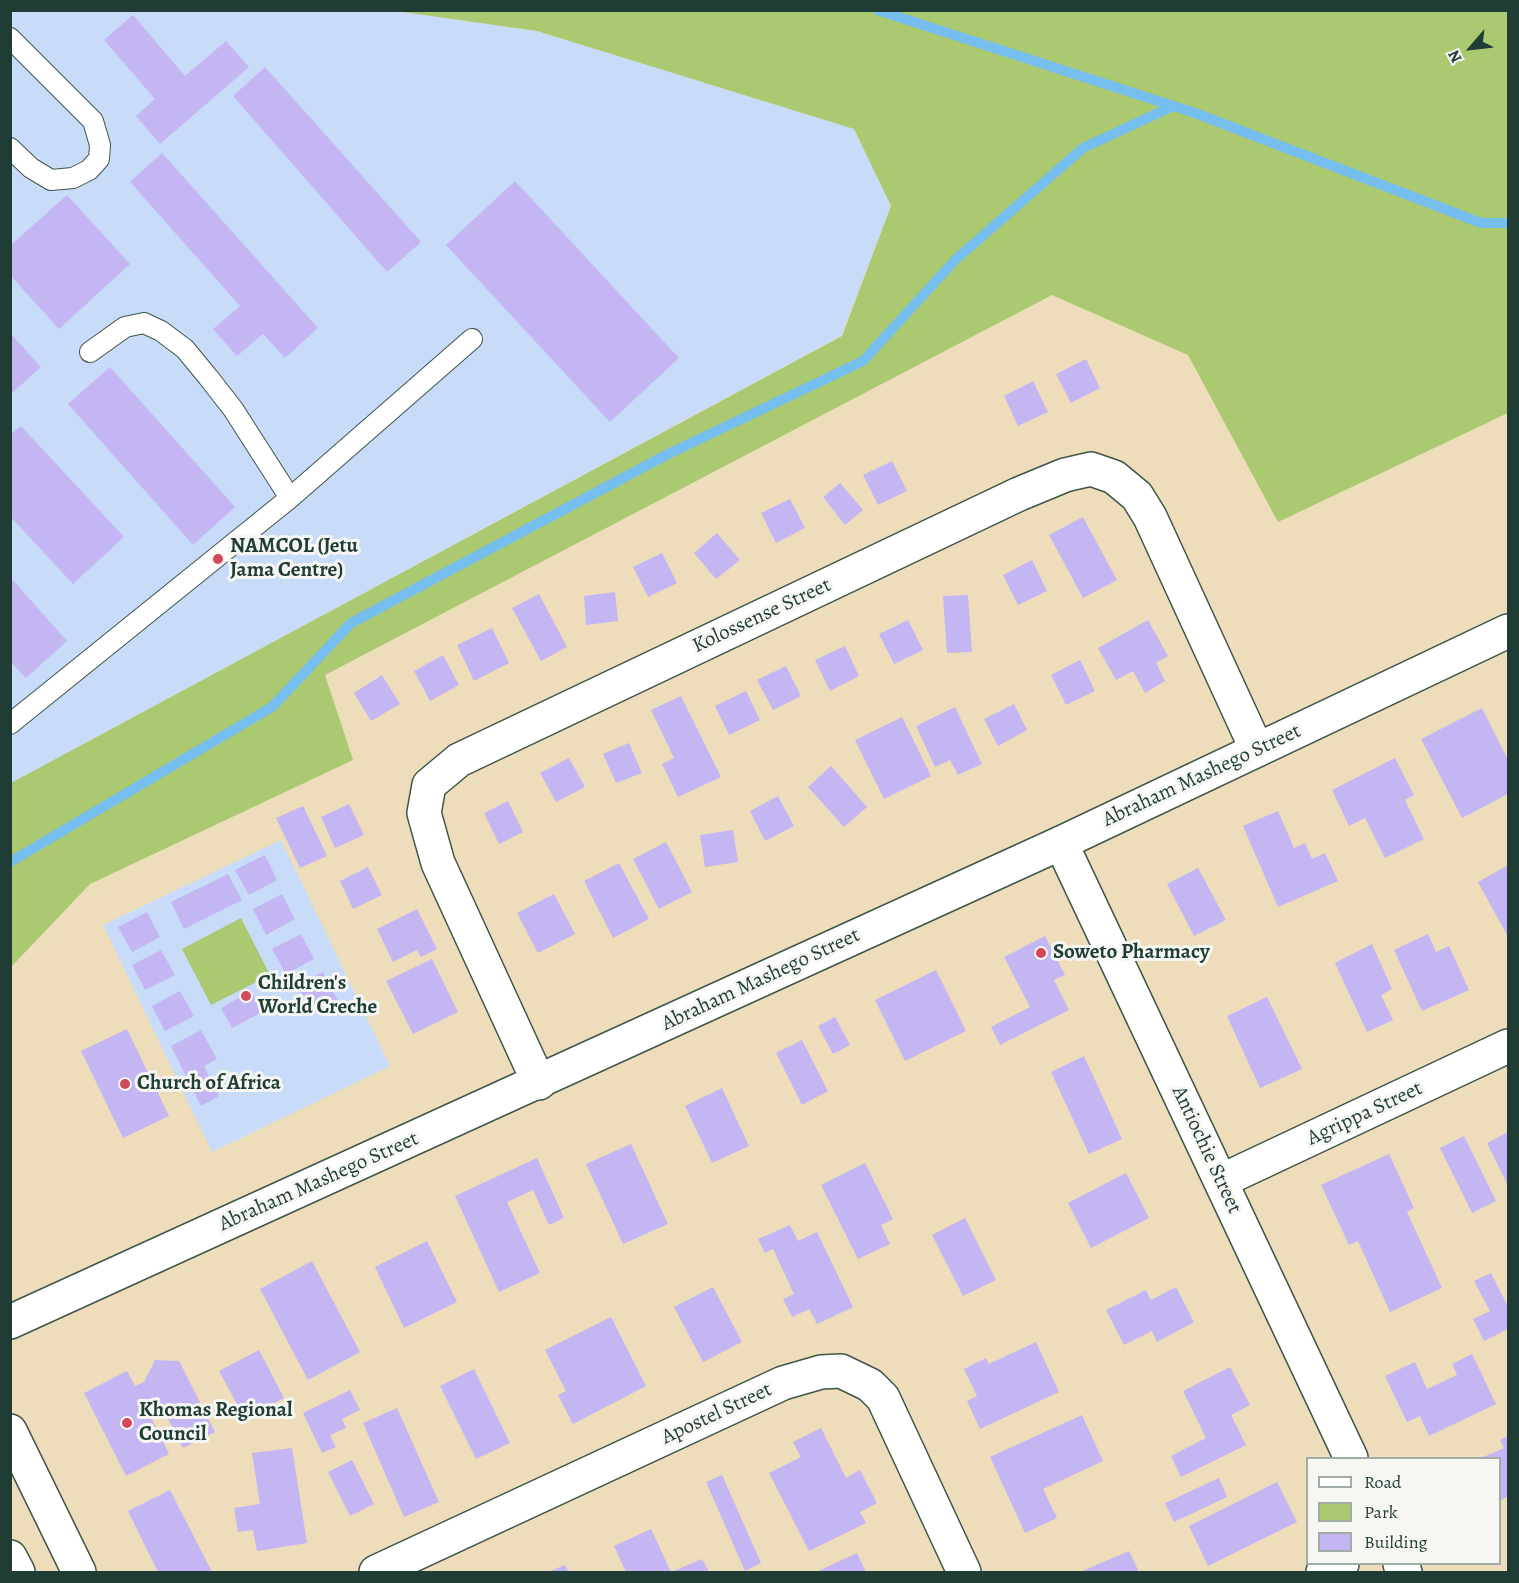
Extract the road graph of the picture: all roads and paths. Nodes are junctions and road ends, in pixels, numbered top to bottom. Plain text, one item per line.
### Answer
1 (10, 38) edge
2 (10, 148) edge
3 (472, 339) dead end
4 (90, 352) dead end
5 (290, 498) junction
6 (1509, 631) edge
7 (10, 724) edge
8 (1257, 750) junction
9 (1061, 843) junction
10 (1509, 1046) edge
11 (539, 1083) junction
12 (1221, 1181) junction
13 (10, 1322) edge
14 (10, 1431) edge
15 (1351, 1457) edge
16 (10, 1557) edge
17 (1338, 1565) edge
18 (18, 1572) edge
19 (79, 1572) edge
20 (376, 1572) edge
21 (964, 1572) edge
22 (1323, 1572) edge

1 - 2 lane
3 - 5 lane
4 - 5 lane
5 - 7 lane
6 - 8 street, Abraham Mashego Street
8 - 9 street, Abraham Mashego Street
8 - 11 street, Kolossense Street
9 - 11 street, Abraham Mashego Street
9 - 12 street, Antiochie Street
10 - 12 street, Agrippa Street
11 - 13 street, Abraham Mashego Street
12 - 15 street, Antiochie Street
14 - 19 street
16 - 18 street
17 - 22 street
20 - 21 street, Apostel Street

